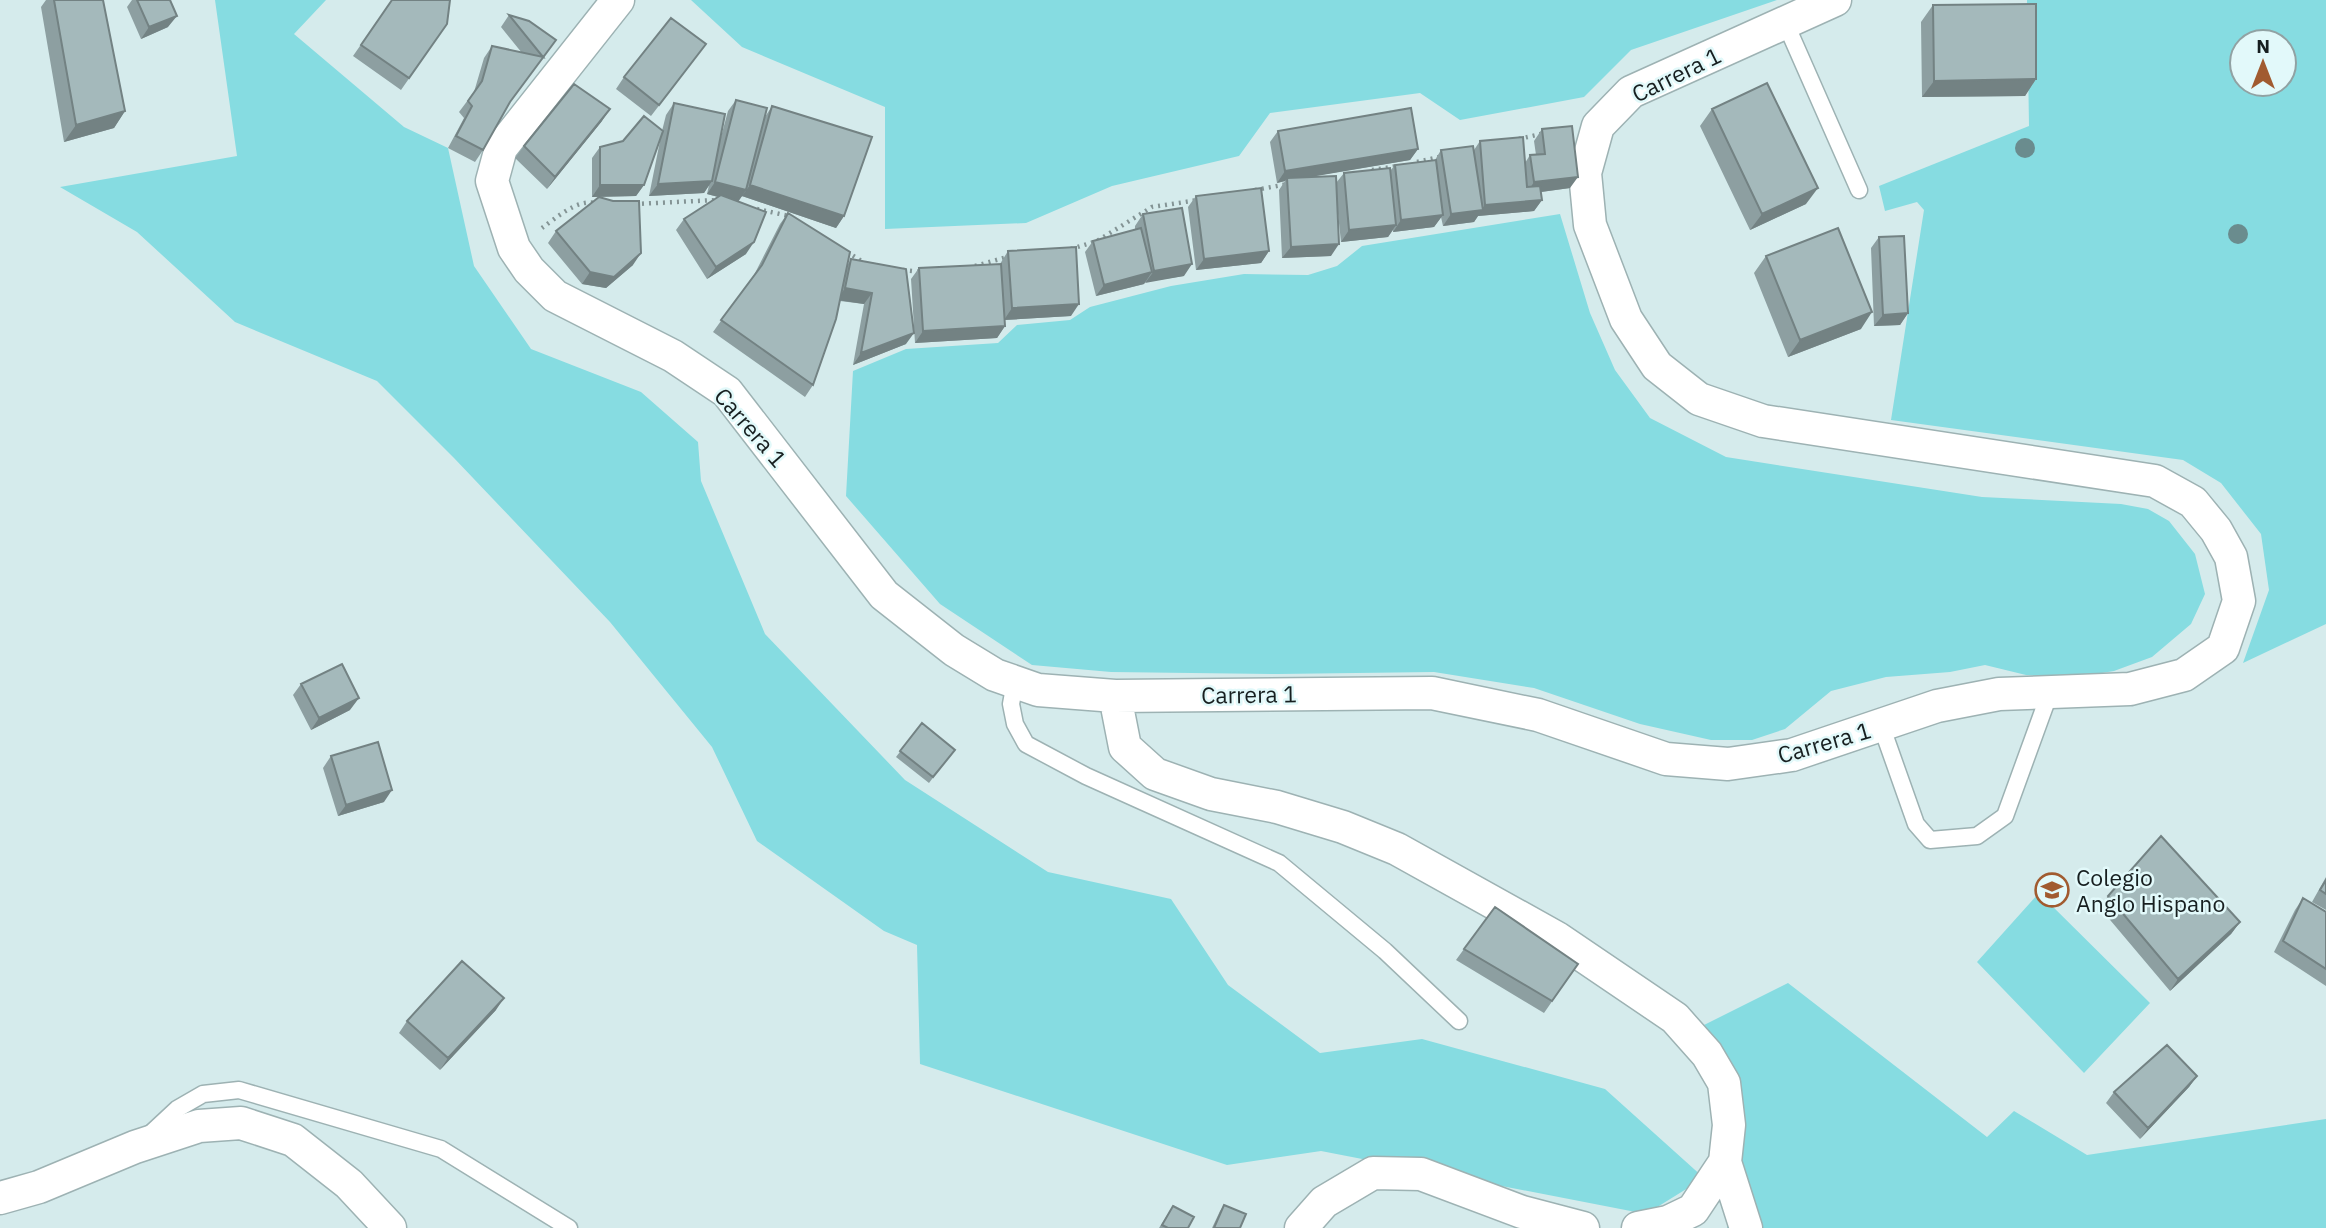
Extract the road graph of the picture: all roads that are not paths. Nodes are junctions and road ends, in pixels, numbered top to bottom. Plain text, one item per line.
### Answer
1 (618, 0) edge
2 (1835, 0) edge
3 (1785, 22) junction
4 (1859, 190) dead end
5 (1015, 682) junction
6 (2050, 692) junction
7 (1115, 696) junction
8 (1881, 725) junction
9 (1460, 1021) dead end
10 (135, 1147) junction
11 (1726, 1162) junction
12 (0, 1198) edge
13 (390, 1228) edge
14 (569, 1228) edge
15 (1301, 1228) edge
16 (1583, 1228) edge
17 (1638, 1228) edge
18 (1746, 1228) edge

1 - 5 street, Carrera 1
2 - 3 street, Carrera 1
3 - 4 lane
3 - 6 street, Carrera 1
5 - 7 street, Carrera 1
5 - 9 lane
6 - 8 street, Carrera 1
6 - 8 lane
7 - 8 street, Carrera 1
7 - 11 street
10 - 12 street
10 - 13 street
10 - 14 lane
11 - 17 street
11 - 18 street
15 - 16 street

